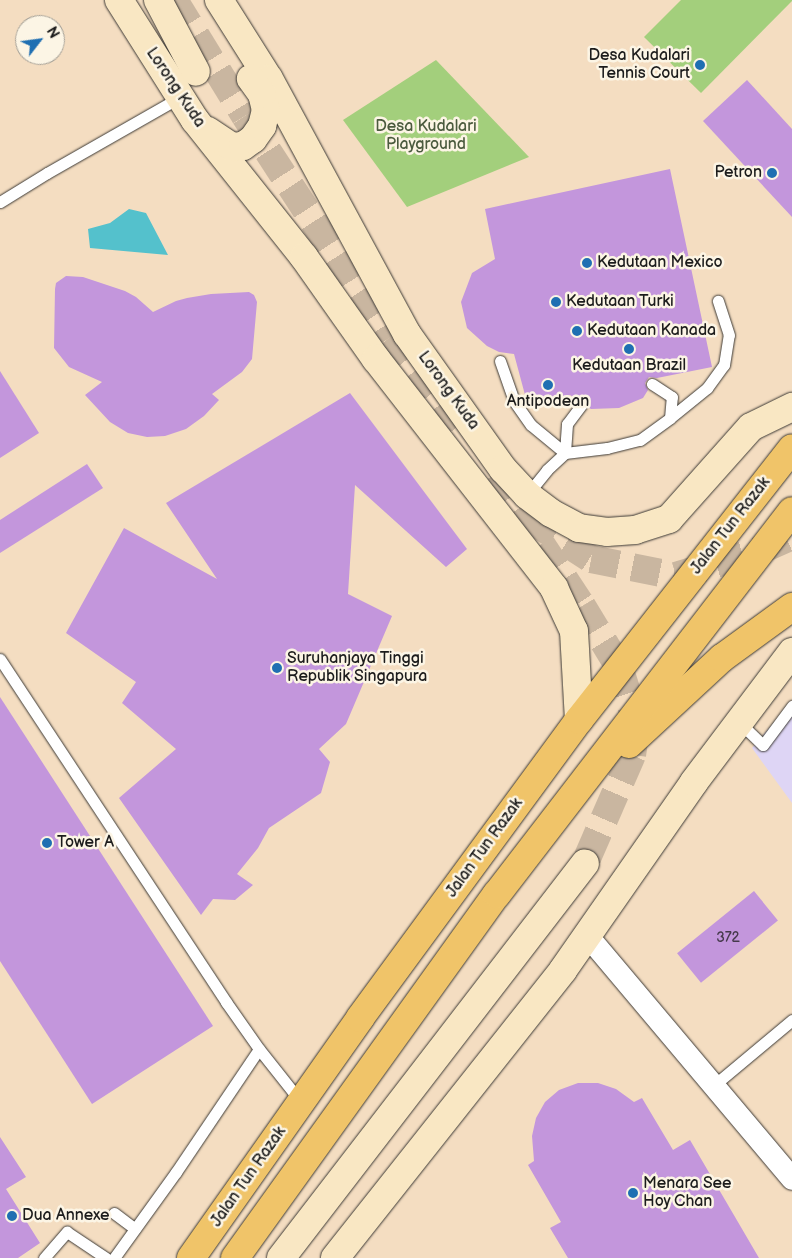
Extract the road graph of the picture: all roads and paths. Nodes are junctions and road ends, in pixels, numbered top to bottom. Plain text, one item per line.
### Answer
1 (119, 0) edge
2 (158, 0) edge
3 (219, 0) edge
4 (239, 32) junction
5 (196, 72) dead end
6 (180, 97) junction
7 (195, 120) junction
8 (0, 202) edge
9 (718, 301) dead end
10 (500, 361) dead end
11 (652, 384) dead end
12 (582, 404) dead end
13 (792, 407) edge
14 (670, 418) junction
15 (792, 448) edge
16 (565, 453) junction
17 (527, 495) junction
18 (792, 512) edge
19 (792, 607) edge
20 (792, 652) edge
21 (0, 659) edge
22 (792, 706) edge
23 (579, 720) junction
24 (739, 722) junction
25 (571, 796) junction
26 (585, 863) tunnel mouth
27 (586, 934) junction
28 (792, 1020) edge
29 (259, 1049) junction
30 (714, 1086) junction
31 (301, 1103) junction
32 (792, 1179) edge
33 (114, 1213) dead end
34 (135, 1229) junction
35 (44, 1258) edge
36 (106, 1258) edge
37 (114, 1258) edge
38 (191, 1258) edge
39 (236, 1258) edge
40 (281, 1258) edge
41 (335, 1258) edge

1 - 6 street, Lorong Kuda
2 - 5 street
3 - 4 street, Lorong Kuda
4 - 7 street
4 - 17 street, Lorong Kuda
6 - 7 street, Lorong Kuda
6 - 8 lane
7 - 23 street, Lorong Kuda
9 - 14 lane
10 - 16 lane
11 - 14 lane
12 - 16 lane
13 - 17 street, Lorong Kuda
14 - 16 lane
15 - 23 main road, Jalan Tun Razak
16 - 17 lane
18 - 25 main road
19 - 25 main road
20 - 24 street
21 - 29 lane
22 - 24 lane
23 - 31 main road, Jalan Tun Razak
24 - 27 street
25 - 39 main road
26 - 40 street
27 - 30 street
27 - 41 street
28 - 30 lane
29 - 31 lane
29 - 34 lane
30 - 32 street
31 - 38 main road, Jalan Tun Razak
33 - 34 lane
34 - 37 lane
35 - 36 lane

